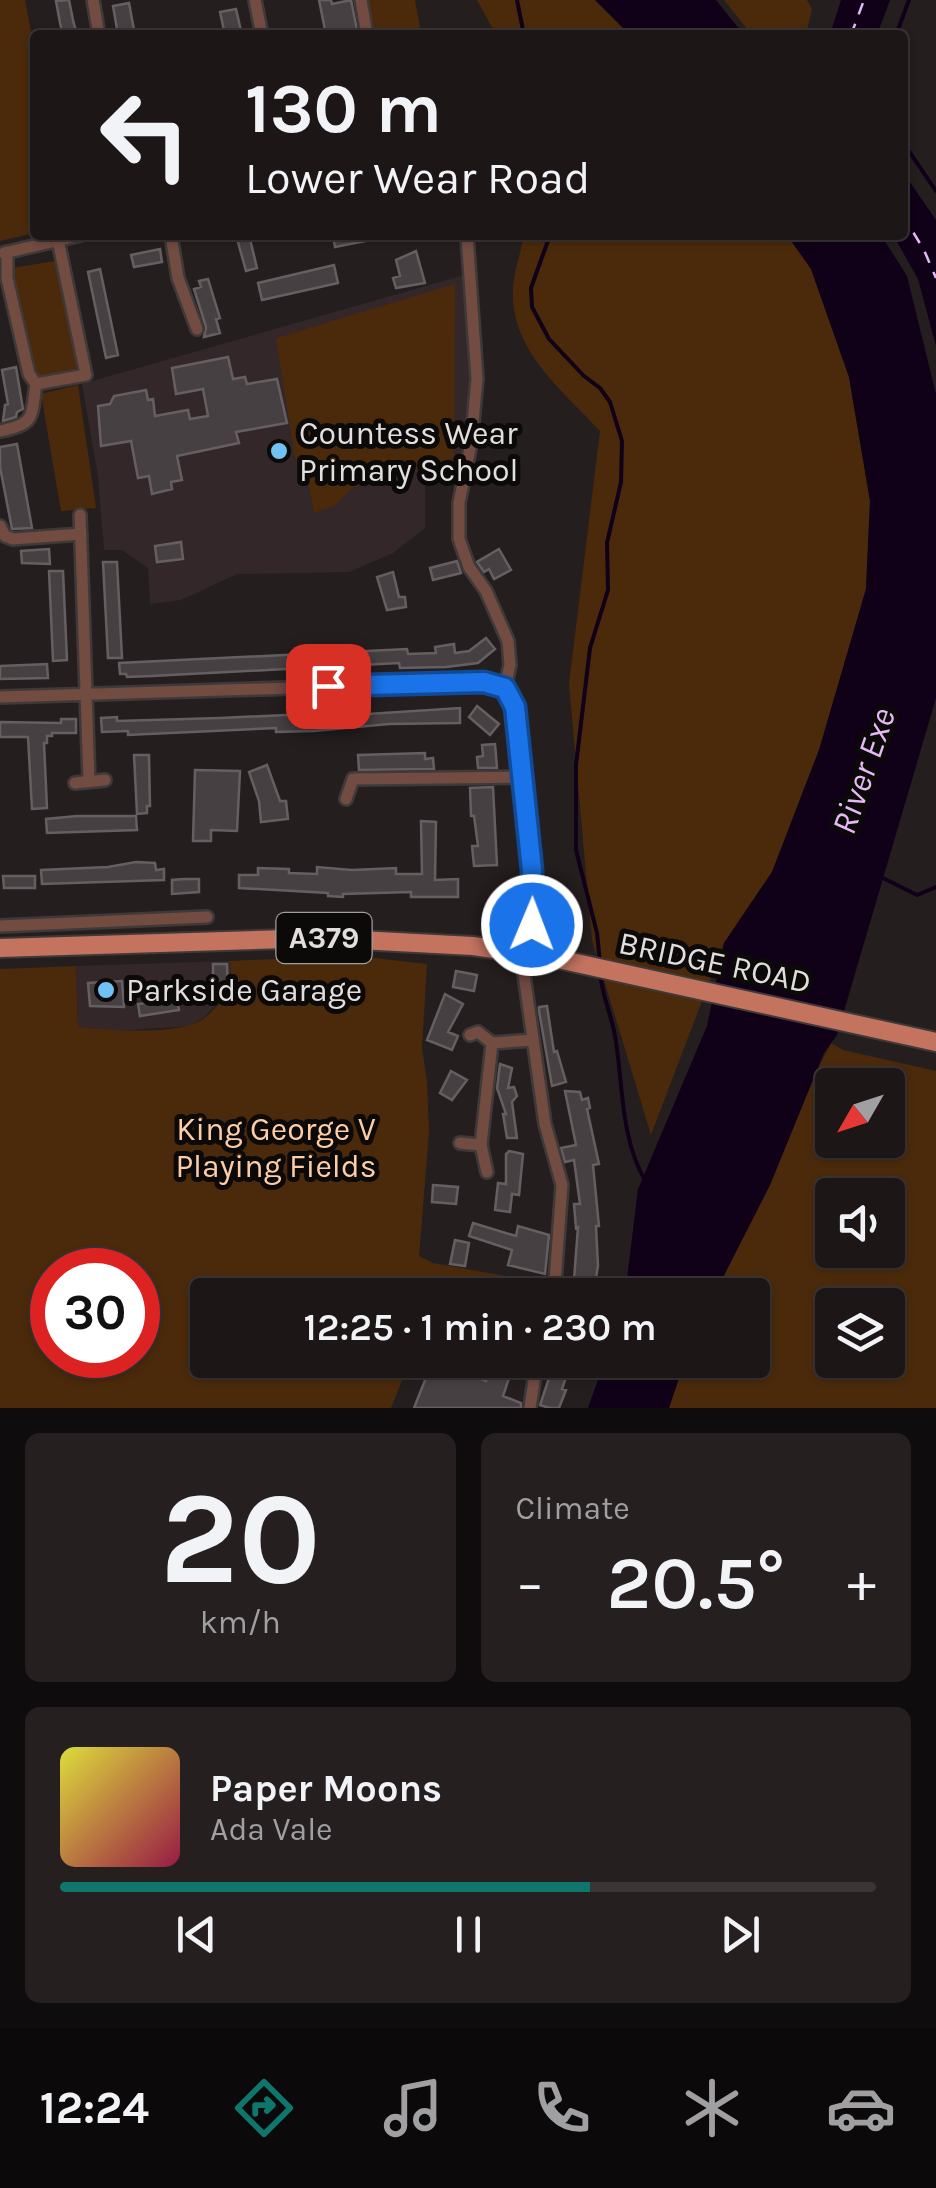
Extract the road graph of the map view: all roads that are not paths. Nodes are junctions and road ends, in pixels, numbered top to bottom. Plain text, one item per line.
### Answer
1 (93, 0) edge
2 (255, 0) edge
3 (360, 0) edge
4 (98, 30) edge
5 (261, 30) edge
6 (366, 30) edge
7 (58, 240) joint
8 (172, 240) edge
9 (467, 240) edge
10 (4, 253) edge
11 (197, 330) dead end
12 (36, 384) junction
13 (0, 432) edge
14 (80, 515) dead end
15 (0, 526) edge
16 (81, 534) junction
17 (505, 688) junction
18 (87, 696) junction
19 (0, 697) edge
20 (522, 778) junction
21 (105, 780) dead end
22 (89, 781) junction
23 (74, 783) dead end
24 (346, 799) dead end
25 (207, 917) dead end
26 (532, 925) junction
27 (0, 926) edge
28 (0, 948) edge
29 (496, 949) junction
30 (521, 952) junction
31 (574, 963) junction
32 (470, 1034) dead end
33 (927, 1039) edge
34 (534, 1040) junction
35 (492, 1042) junction
36 (460, 1143) dead end
37 (481, 1145) junction
38 (487, 1172) dead end
39 (556, 1278) edge
40 (534, 1378) edge
41 (530, 1408) edge

1 - 4 street
2 - 5 street
3 - 6 street
7 - 10 street
7 - 12 street
8 - 11 street
9 - 17 street
10 - 12 street
12 - 13 street
14 - 16 street
15 - 16 street
16 - 18 street
17 - 18 street
17 - 20 street
18 - 19 street
18 - 22 street
20 - 24 street
20 - 26 street
21 - 22 street
22 - 23 street
25 - 27 street
26 - 29 street
26 - 31 street
28 - 29 main road, BRIDGE ROAD / A379
29 - 30 main road, BRIDGE ROAD / A379
30 - 31 main road, BRIDGE ROAD / A379
30 - 34 street
31 - 33 main road, BRIDGE ROAD / A379
32 - 35 street
34 - 35 street
34 - 39 street
35 - 37 street
36 - 37 street
37 - 38 street
40 - 41 street

